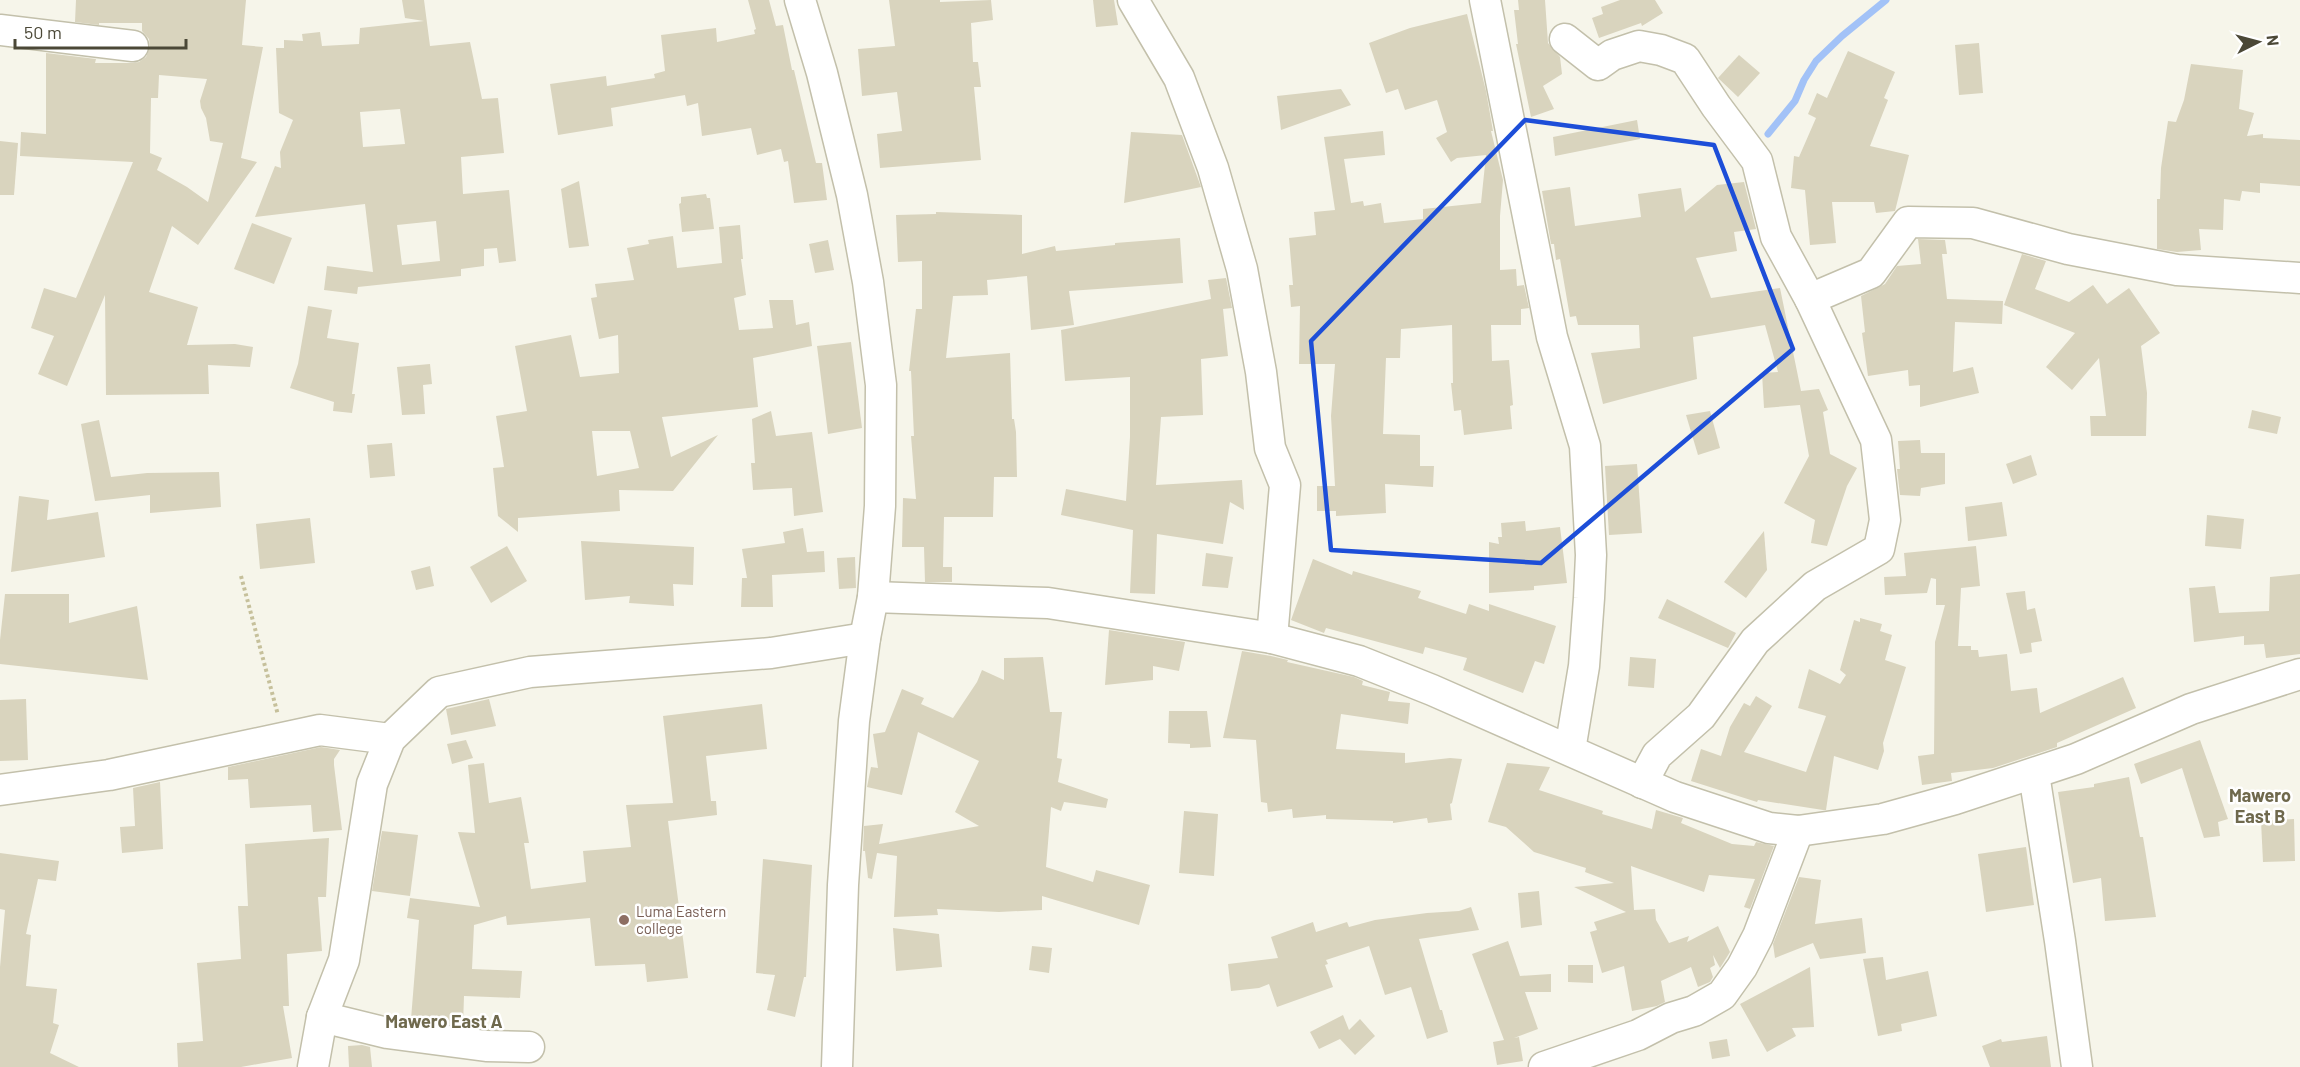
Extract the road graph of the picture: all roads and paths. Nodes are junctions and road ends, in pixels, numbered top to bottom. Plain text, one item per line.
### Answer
1 (800, 0) edge
2 (1133, 0) edge
3 (1485, 0) edge
4 (0, 30) edge
5 (1565, 39) dead end
6 (134, 46) dead end
7 (2300, 278) edge
8 (1809, 299) junction
9 (241, 576) dead end
10 (873, 597) junction
11 (865, 638) junction
12 (1272, 638) junction
13 (2300, 674) edge
14 (284, 737) junction
15 (390, 739) junction
16 (1570, 750) junction
17 (2034, 774) junction
18 (1642, 783) junction
19 (0, 790) edge
20 (1798, 831) junction
21 (322, 1017) junction
22 (530, 1047) dead end
23 (313, 1067) edge
24 (837, 1067) edge
25 (1544, 1067) edge
26 (2078, 1067) edge

1 - 10 street
2 - 12 street
3 - 16 street
4 - 6 street
5 - 8 street
7 - 8 street
8 - 18 street
9 - 14 path
10 - 11 street
10 - 12 street
11 - 15 street
11 - 24 street
12 - 16 street
13 - 17 street
14 - 15 street
14 - 19 street
15 - 21 street
16 - 18 street
17 - 20 street
17 - 26 street
18 - 20 street
20 - 25 street
21 - 22 street
21 - 23 street

